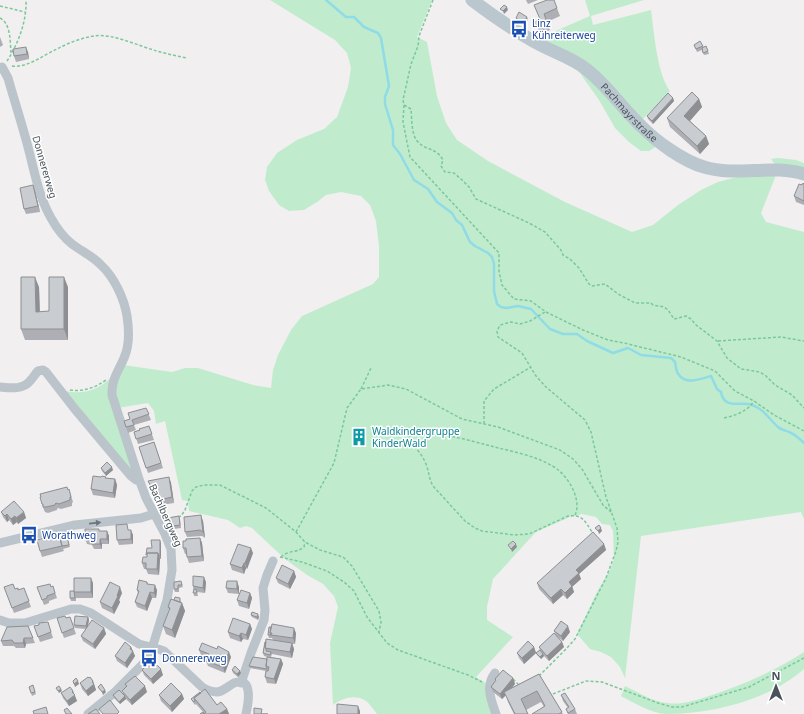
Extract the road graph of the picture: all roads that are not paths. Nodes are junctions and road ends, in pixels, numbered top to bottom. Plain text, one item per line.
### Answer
1 (472, 0) edge
2 (2, 67) road end
3 (804, 174) edge
4 (0, 387) edge
5 (139, 479) junction
6 (154, 514) junction
7 (0, 542) edge
8 (277, 559) road end
9 (0, 620) edge
10 (153, 647) junction
11 (495, 673) dead end
12 (242, 682) junction
13 (88, 714) edge
14 (246, 714) edge
15 (496, 714) edge

1 - 3 street, Pachmayrstraße
2 - 5 street, Donnererweg
4 - 5 street, Bachlbergweg
5 - 6 street, Bachlbergweg
7 -> 6 street
6 - 10 street, Bachlbergweg
8 - 12 street
9 - 10 street
10 - 12 street
10 - 13 street, Bachlbergweg
11 - 15 street
12 - 14 street

